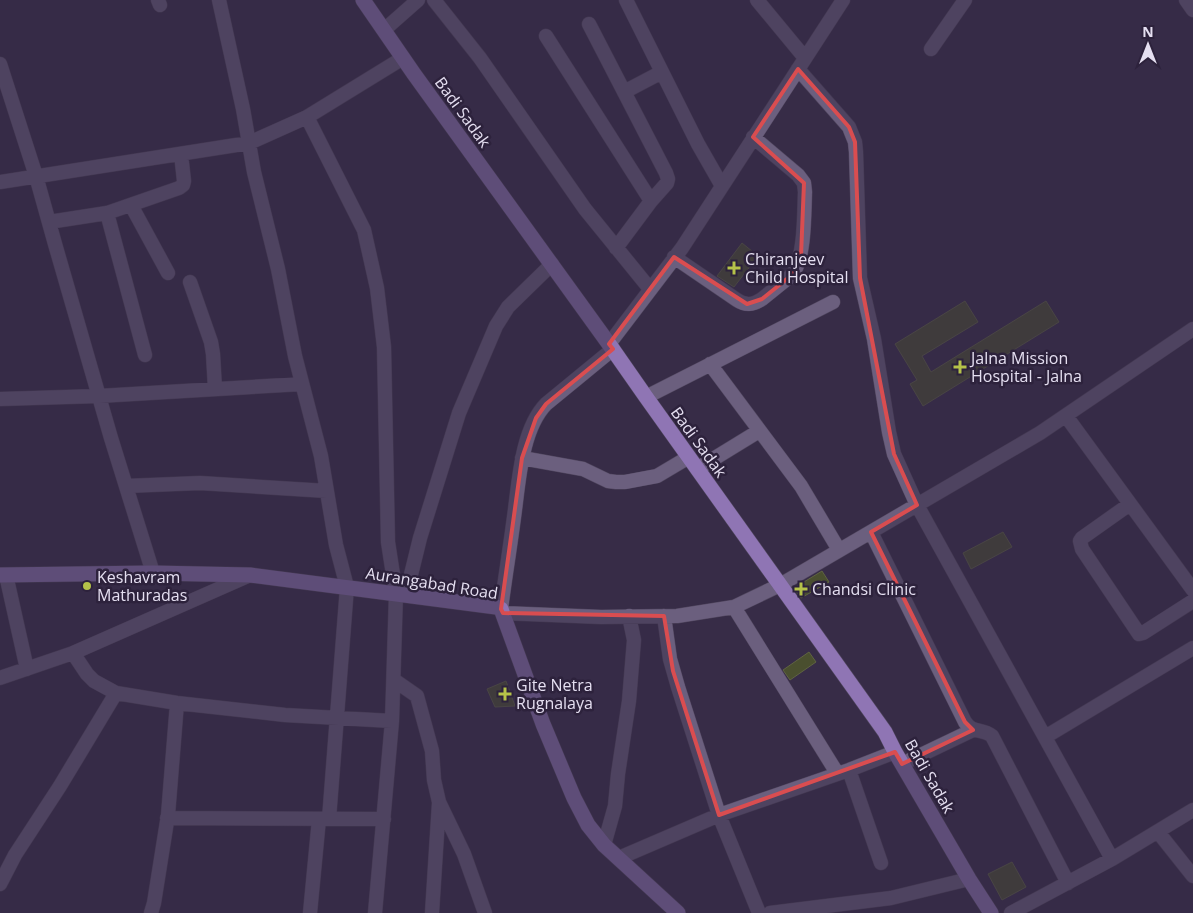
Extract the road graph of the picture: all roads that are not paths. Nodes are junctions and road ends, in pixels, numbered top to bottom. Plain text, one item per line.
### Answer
1 (219, 0) edge
2 (363, 0) edge
3 (418, 0) edge
4 (434, 0) edge
5 (626, 0) edge
6 (757, 0) edge
7 (843, 0) edge
8 (965, 0) edge
9 (1186, 0) edge
10 (1193, 10) edge
11 (589, 24) dead end
12 (384, 30) junction
13 (546, 36) dead end
14 (930, 49) dead end
15 (403, 58) junction
16 (801, 63) junction
17 (0, 64) edge
18 (662, 72) junction
19 (624, 92) junction
20 (307, 116) junction
21 (753, 137) junction
22 (249, 143) junction
23 (180, 154) junction
24 (36, 176) junction
25 (0, 182) edge
26 (722, 186) junction
27 (651, 201) junction
28 (131, 205) junction
29 (108, 213) junction
30 (48, 222) junction
31 (616, 248) junction
32 (674, 257) junction
33 (552, 264) junction
34 (168, 273) dead end
35 (190, 282) dead end
36 (650, 289) junction
37 (833, 302) dead end
38 (1193, 329) edge
39 (611, 346) junction
40 (145, 355) dead end
41 (710, 364) junction
42 (302, 384) junction
43 (215, 389) junction
44 (99, 396) junction
45 (646, 397) junction
46 (0, 399) edge
47 (1066, 416) junction
48 (759, 431) junction
49 (522, 458) junction
50 (693, 463) junction
51 (126, 486) junction
52 (327, 491) junction
53 (917, 504) junction
54 (1130, 504) junction
55 (871, 532) junction
56 (838, 550) junction
57 (153, 573) junction
58 (3, 575) edge
59 (250, 575) junction
60 (780, 585) junction
61 (347, 587) junction
62 (1193, 590) edge
63 (401, 595) junction
64 (1193, 601) edge
65 (734, 607) junction
66 (502, 611) junction
67 (629, 616) junction
68 (664, 616) junction
69 (1193, 648) edge
70 (73, 652) junction
71 (26, 669) junction
72 (0, 678) edge
73 (394, 680) junction
74 (116, 693) junction
75 (177, 703) junction
76 (338, 718) junction
77 (392, 721) junction
78 (972, 730) junction
79 (1045, 737) junction
80 (899, 758) junction
81 (843, 771) junction
82 (439, 802) junction
83 (1193, 810) edge
84 (719, 816) junction
85 (167, 818) junction
86 (324, 819) junction
87 (384, 820) junction
88 (1158, 832) junction
89 (604, 845) junction
90 (619, 858) junction
91 (1112, 860) junction
92 (881, 863) dead end
93 (1193, 876) edge
94 (969, 880) junction
95 (1068, 883) junction
96 (0, 884) edge
97 (151, 913) edge
98 (310, 913) edge
99 (375, 913) edge
100 (432, 913) edge
101 (485, 913) edge
102 (678, 913) edge
103 (759, 913) edge
104 (770, 913) edge
105 (991, 913) edge
106 (1011, 913) edge

1 - 22 street
2 - 12 main road, Badi Sadak
3 - 12 street
4 - 31 street
5 - 18 street
6 - 16 street
7 - 16 street
8 - 14 street
9 - 10 street
11 - 19 street
12 - 15 main road, Badi Sadak
13 - 27 street
15 - 20 street
15 - 33 main road, Badi Sadak
16 - 21 street
16 - 53 street
17 - 24 street
18 - 19 street
18 - 26 street
19 - 27 street
20 - 22 street
20 - 63 street
21 - 26 street
21 - 32 street
22 - 23 street
22 - 42 street
23 - 24 street
23 - 28 street
24 - 25 street
24 - 30 street
26 - 32 street
27 - 31 street
28 - 29 street
28 - 34 street
29 - 30 street
29 - 40 street
30 - 44 street
31 - 36 street
32 - 36 street
33 - 39 main road, Badi Sadak
33 - 63 street
35 - 43 street
36 - 39 street
37 - 41 street
38 - 47 street
39 - 45 main road, Badi Sadak
39 - 49 street
41 - 45 street
41 - 48 street
42 - 43 street
42 - 52 street
43 - 44 street
44 - 46 street
44 - 51 street
45 - 50 main road, Badi Sadak
47 - 53 street
47 - 54 street
48 - 50 street
48 - 56 street
49 - 50 street
49 - 66 street
50 - 60 main road, Badi Sadak
51 - 52 street
51 - 57 street
52 - 61 street
53 - 55 street
53 - 79 street
54 - 62 street
54 - 64 street
55 - 56 street
55 - 78 street
56 - 60 street
57 - 58 main road, Aurangabad Road
57 - 59 main road, Aurangabad Road
58 - 71 street
59 - 61 main road, Aurangabad Road
59 - 70 street
60 - 65 street
60 - 80 main road, Badi Sadak
61 - 63 main road, Aurangabad Road
61 - 76 street
63 - 66 main road, Aurangabad Road
63 - 73 street
65 - 68 street
65 - 81 street
66 - 67 street
66 - 89 main road, Aurangabad Road
67 - 68 street
67 - 89 street
68 - 84 street
69 - 79 street
70 - 71 street
70 - 74 street
71 - 72 street
73 - 77 street
73 - 82 street
74 - 75 street
74 - 96 street
75 - 76 street
75 - 85 street
76 - 77 street
76 - 86 street
77 - 87 street
78 - 80 street
78 - 95 street
79 - 91 street
80 - 81 street
80 - 94 main road, Badi Sadak
81 - 84 street
81 - 92 street
82 - 100 street
82 - 101 street
83 - 88 street
84 - 90 street
84 - 103 street
85 - 86 street
85 - 97 street
86 - 87 street
86 - 98 street
87 - 99 street
88 - 91 street
88 - 93 street
89 - 90 main road, Aurangabad Road
90 - 102 main road, Aurangabad Road
91 - 95 street
94 - 104 street
94 - 105 main road, Badi Sadak
95 - 106 street

